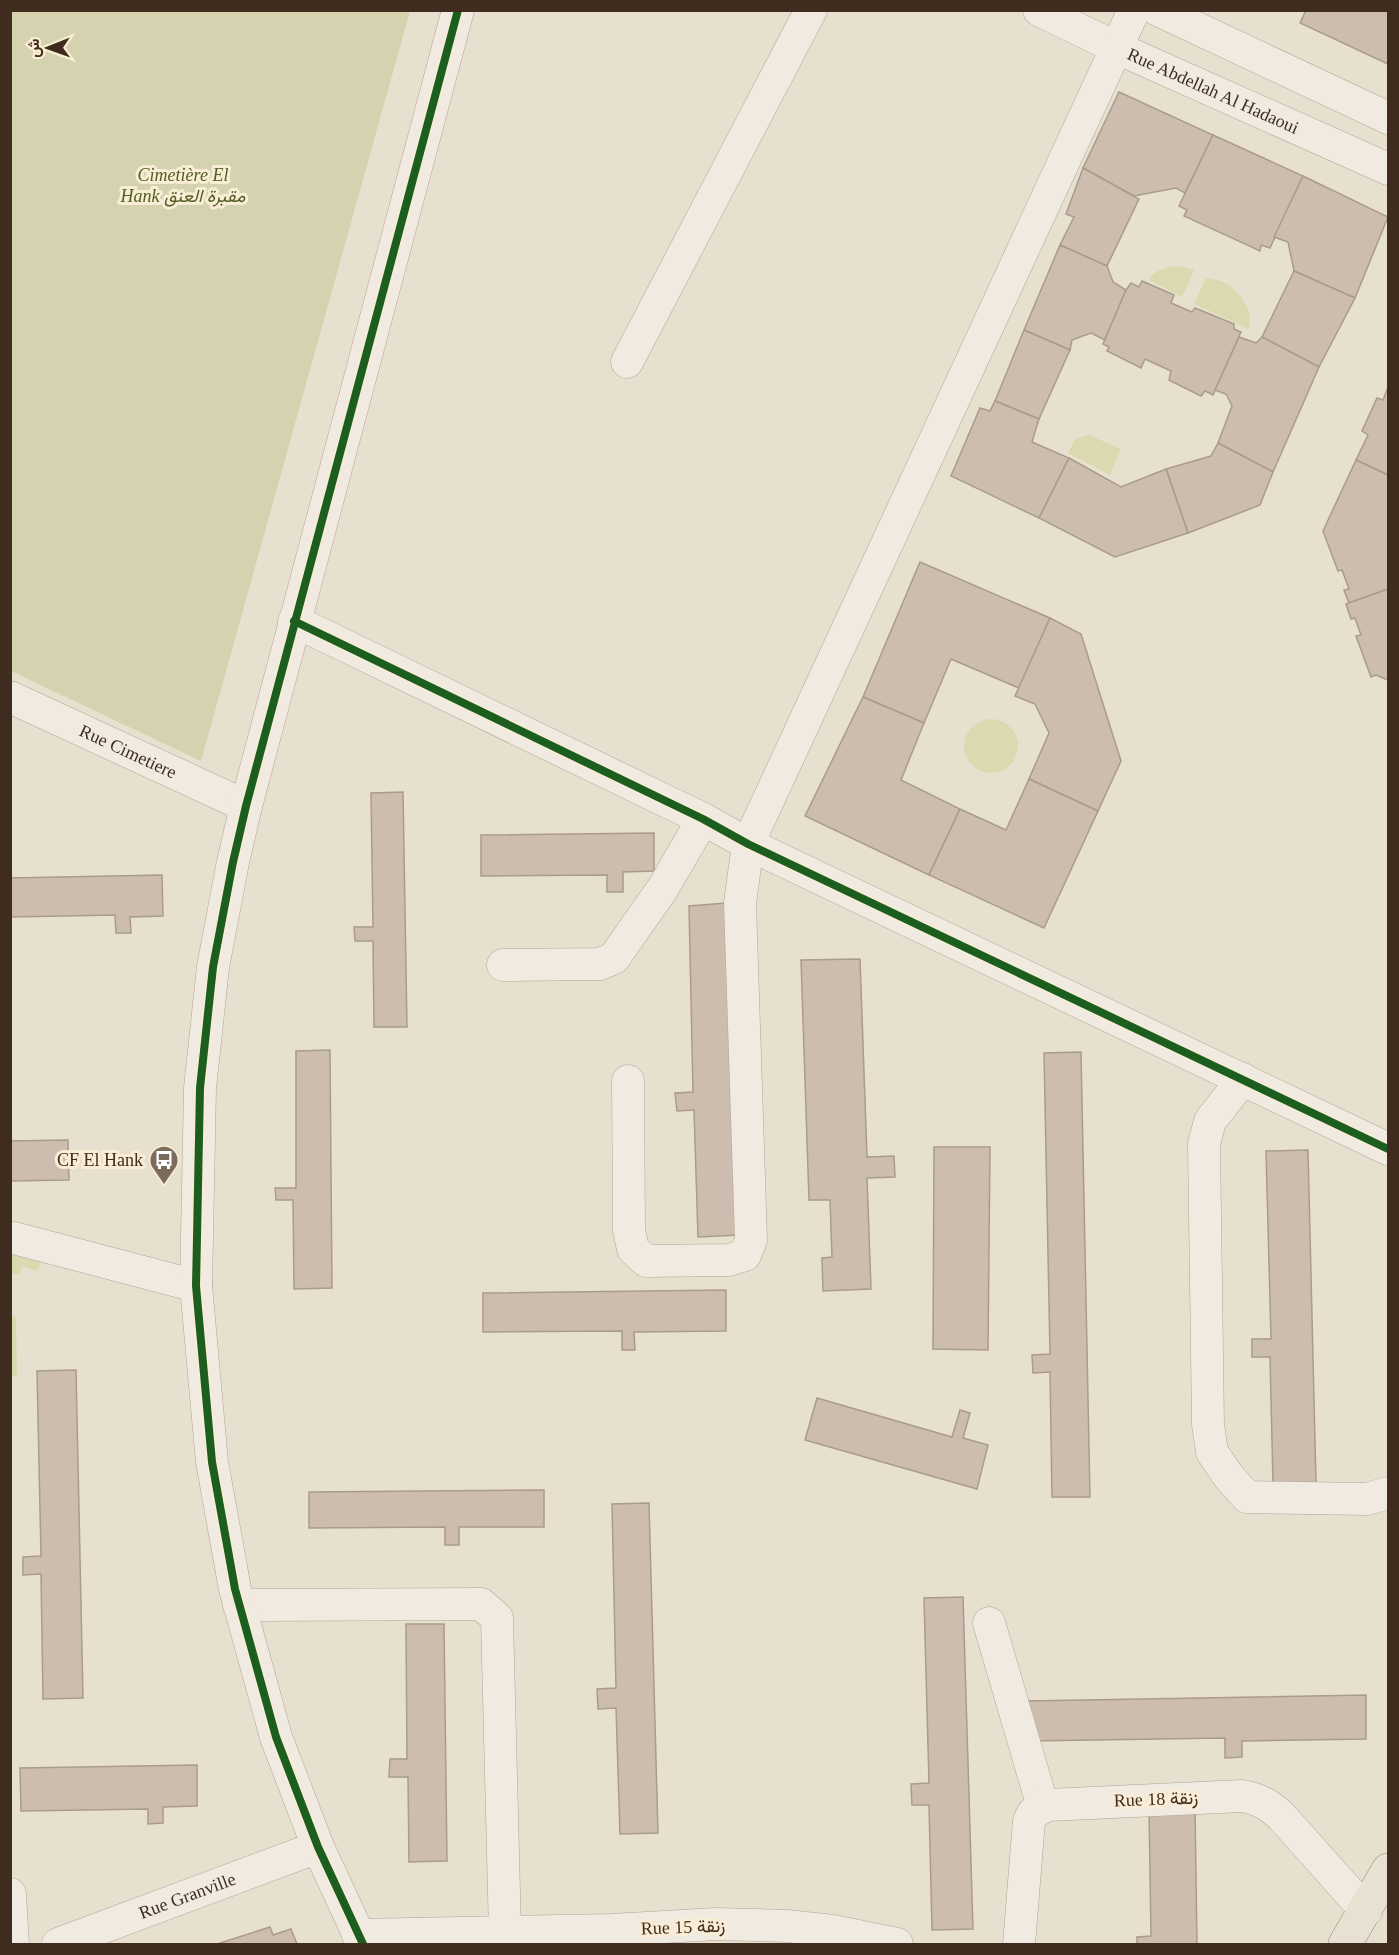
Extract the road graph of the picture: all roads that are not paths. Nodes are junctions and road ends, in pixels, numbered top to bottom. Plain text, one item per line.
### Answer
1 (458, 10) edge
2 (811, 10) edge
3 (1039, 10) edge
4 (1134, 10) edge
5 (1158, 10) edge
6 (1117, 48) junction
7 (1389, 118) edge
8 (1389, 169) edge
9 (627, 362) dead end
10 (294, 621) junction
11 (10, 698) edge
12 (246, 806) junction
13 (703, 819) junction
14 (748, 844) junction
15 (503, 965) dead end
16 (1243, 1079) junction
17 (628, 1081) dead end
18 (1389, 1149) edge
19 (10, 1237) edge
20 (196, 1286) junction
21 (1389, 1493) edge
22 (239, 1605) junction
23 (989, 1623) dead end
24 (1043, 1807) junction
25 (318, 1847) junction
26 (1389, 1870) edge
27 (10, 1894) edge
28 (1366, 1911) junction
29 (505, 1932) junction
30 (642, 1936) edge
31 (361, 1940) edge
32 (13, 1944) edge
33 (58, 1944) edge
34 (897, 1944) edge
35 (1019, 1944) edge
36 (1345, 1944) edge

1 - 10 street
2 - 9 street
3 - 6 street, Rue Abdellah Al Hadaoui
4 - 6 street
5 - 7 street
6 - 8 street, Rue Abdellah Al Hadaoui
6 - 14 street
10 - 12 street
10 - 13 street
11 - 12 street, Rue Cimetiere
12 - 20 street
13 - 14 street
13 - 15 street
14 - 16 street
14 - 17 street
16 - 18 street
16 - 21 street
19 - 20 street
20 - 22 street
22 - 25 street
22 - 29 street
23 - 24 street
24 - 28 street, Rue 18 زنقة
24 - 35 street
25 - 31 street
25 - 33 street, Rue Granville
26 - 28 main road
27 - 32 street
28 - 36 main road
29 - 30 street, Rue 15 زنقة
29 - 31 street, Rue 15 زنقة
30 - 34 street, Rue 15 زنقة

